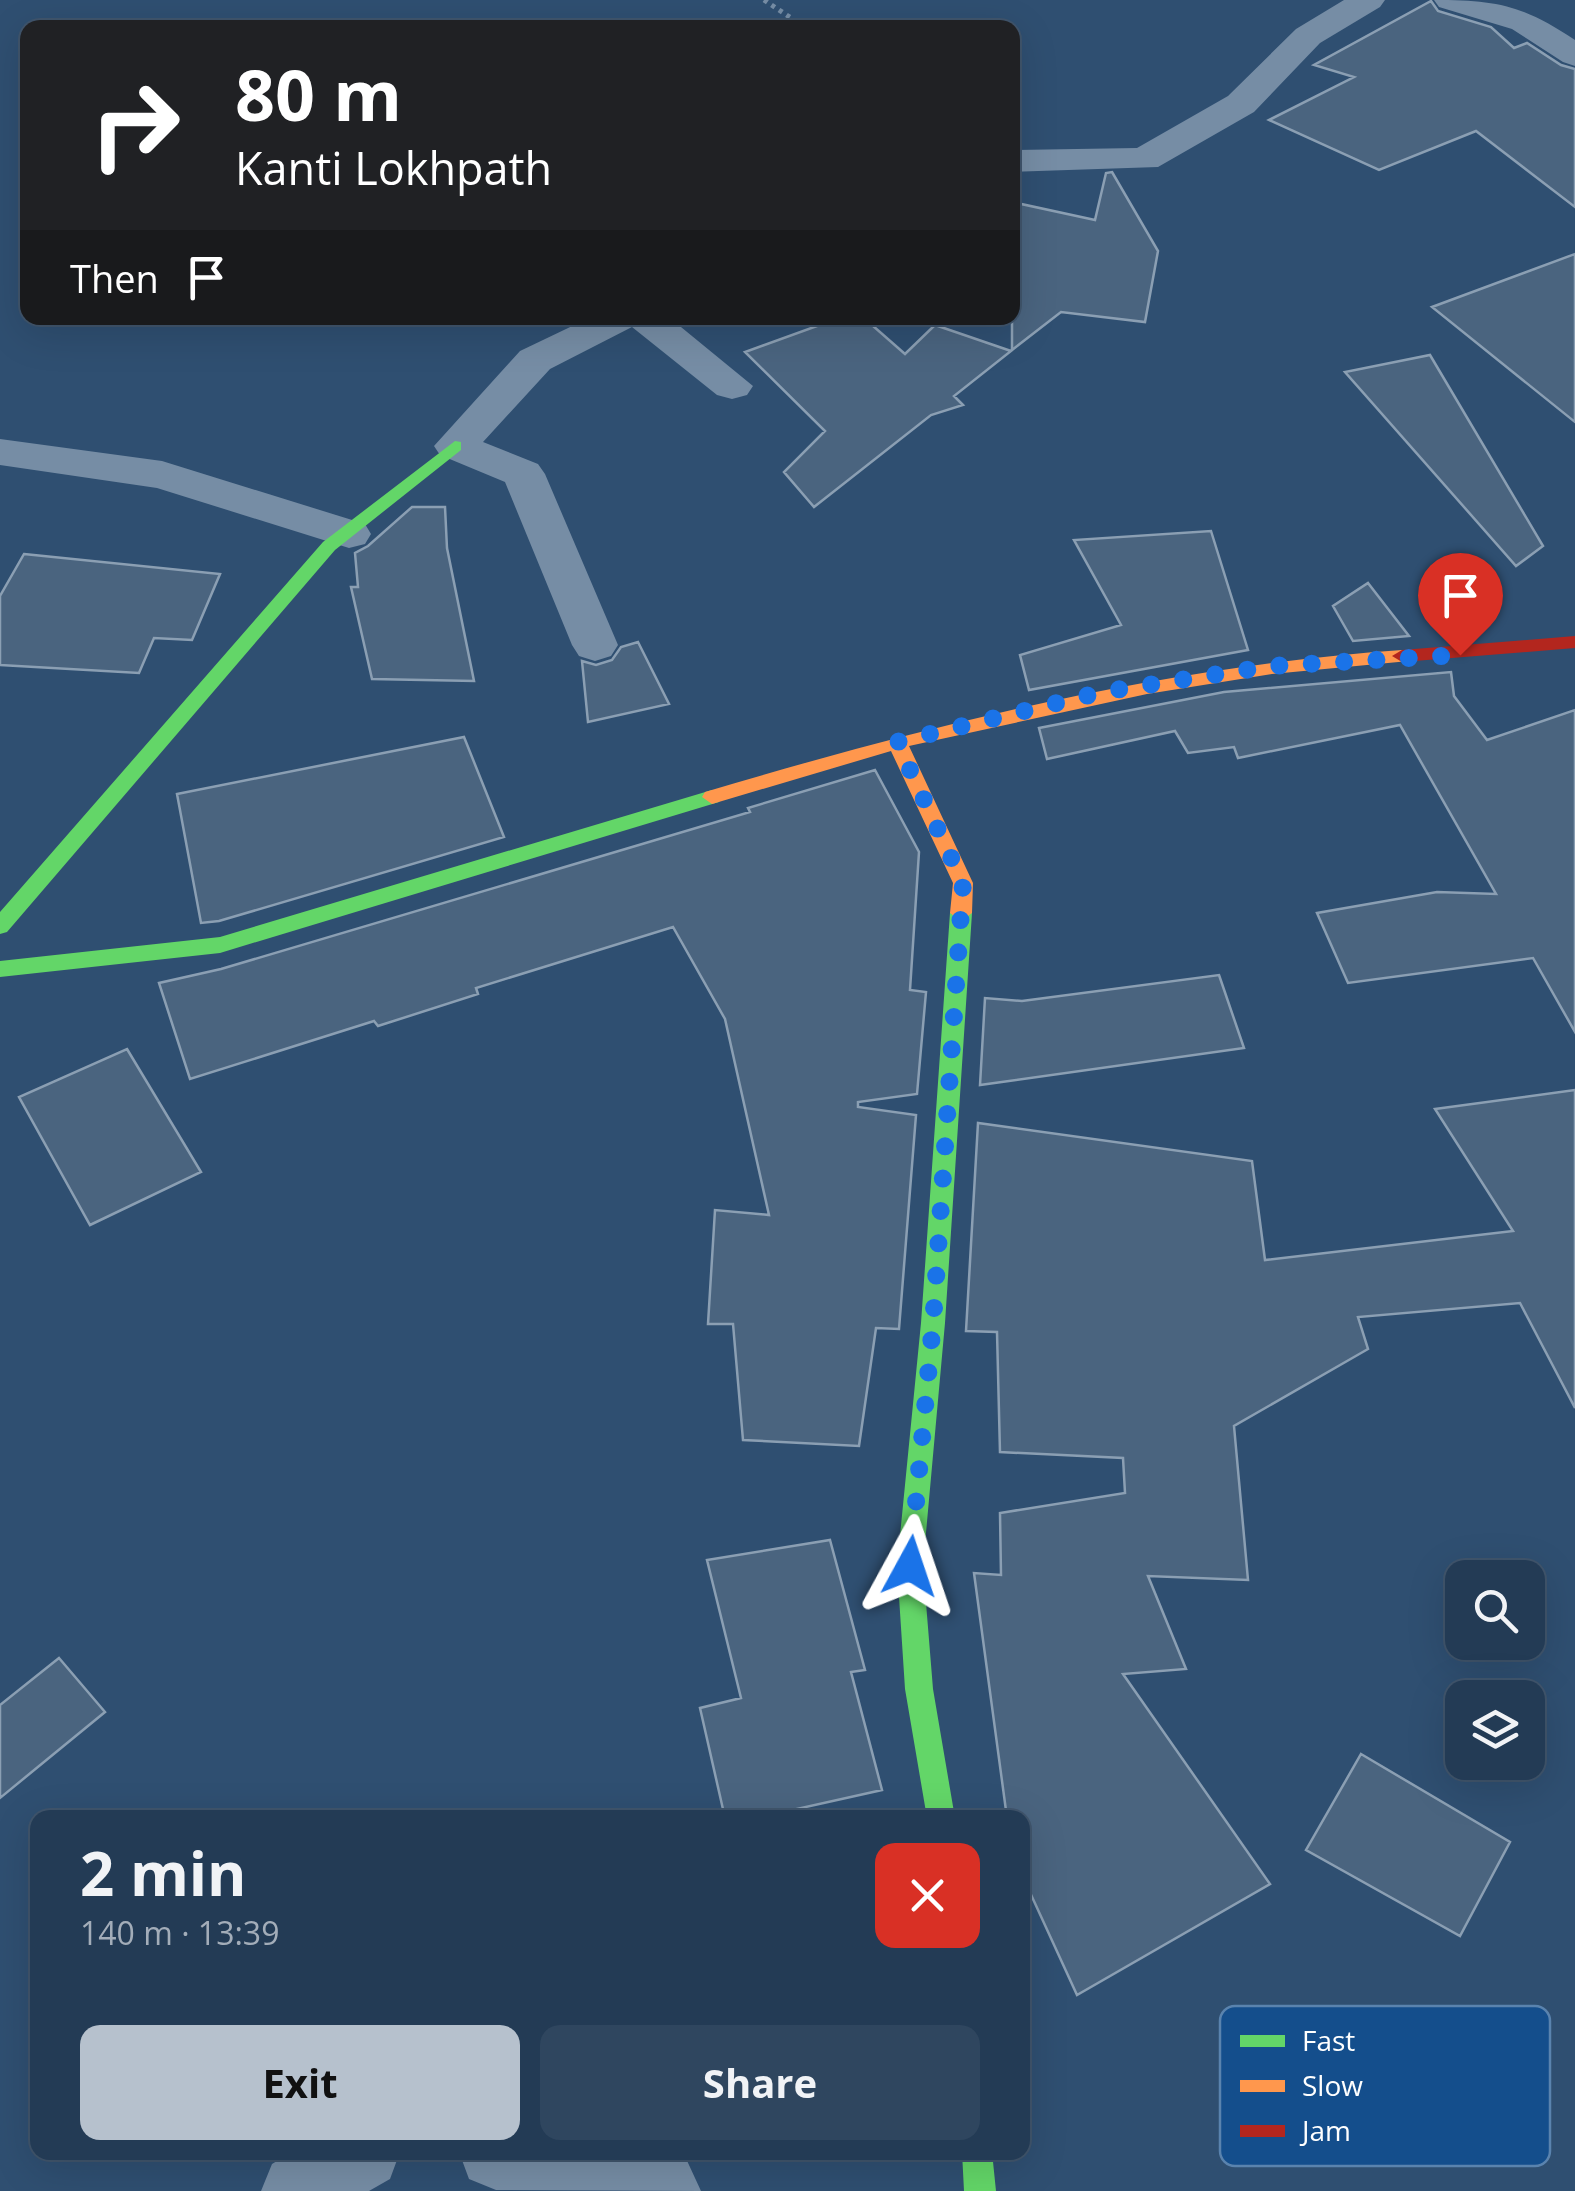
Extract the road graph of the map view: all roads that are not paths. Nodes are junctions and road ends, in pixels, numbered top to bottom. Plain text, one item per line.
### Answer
1 (1368, 0) edge
2 (1451, 0) edge
3 (1575, 54) edge
4 (1020, 161) edge
5 (605, 325) edge
6 (655, 325) edge
7 (732, 386) dead end
8 (455, 446) junction
9 (0, 452) edge
10 (349, 534) junction
11 (1575, 642) edge
12 (595, 645) dead end
13 (897, 742) junction
14 (0, 926) edge
15 (0, 970) edge
16 (940, 1810) edge
17 (350, 2160) edge
18 (565, 2160) edge
19 (978, 2160) edge
20 (299, 2191) edge
21 (663, 2191) edge
22 (980, 2191) edge

1 - 4 street
2 - 3 street
5 - 8 street
6 - 7 street
8 - 10 main road
8 - 12 street
9 - 10 street
10 - 14 main road
11 - 13 main road
13 - 15 main road
13 - 16 main road
17 - 20 street
18 - 21 street
19 - 22 main road

